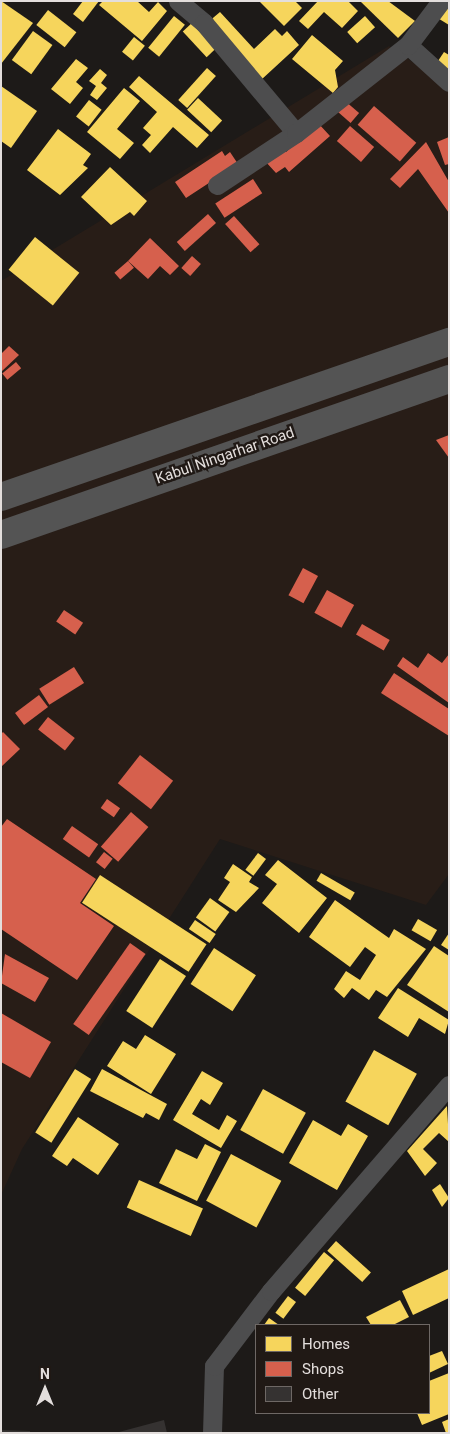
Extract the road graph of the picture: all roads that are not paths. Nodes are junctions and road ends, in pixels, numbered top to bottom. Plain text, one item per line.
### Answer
1 (178, 1) edge
2 (441, 1) edge
3 (408, 45) junction
4 (449, 82) edge
5 (296, 133) junction
6 (217, 185) dead end
7 (449, 342) edge
8 (449, 379) edge
9 (1, 497) edge
10 (1, 535) edge
11 (449, 1085) edge
12 (212, 1433) edge

1 - 5 street
2 - 3 street
3 - 4 street
3 - 5 street
5 - 6 street
7 - 9 highway
8 - 10 highway, Kabul Ningarhar Road
11 - 12 street

